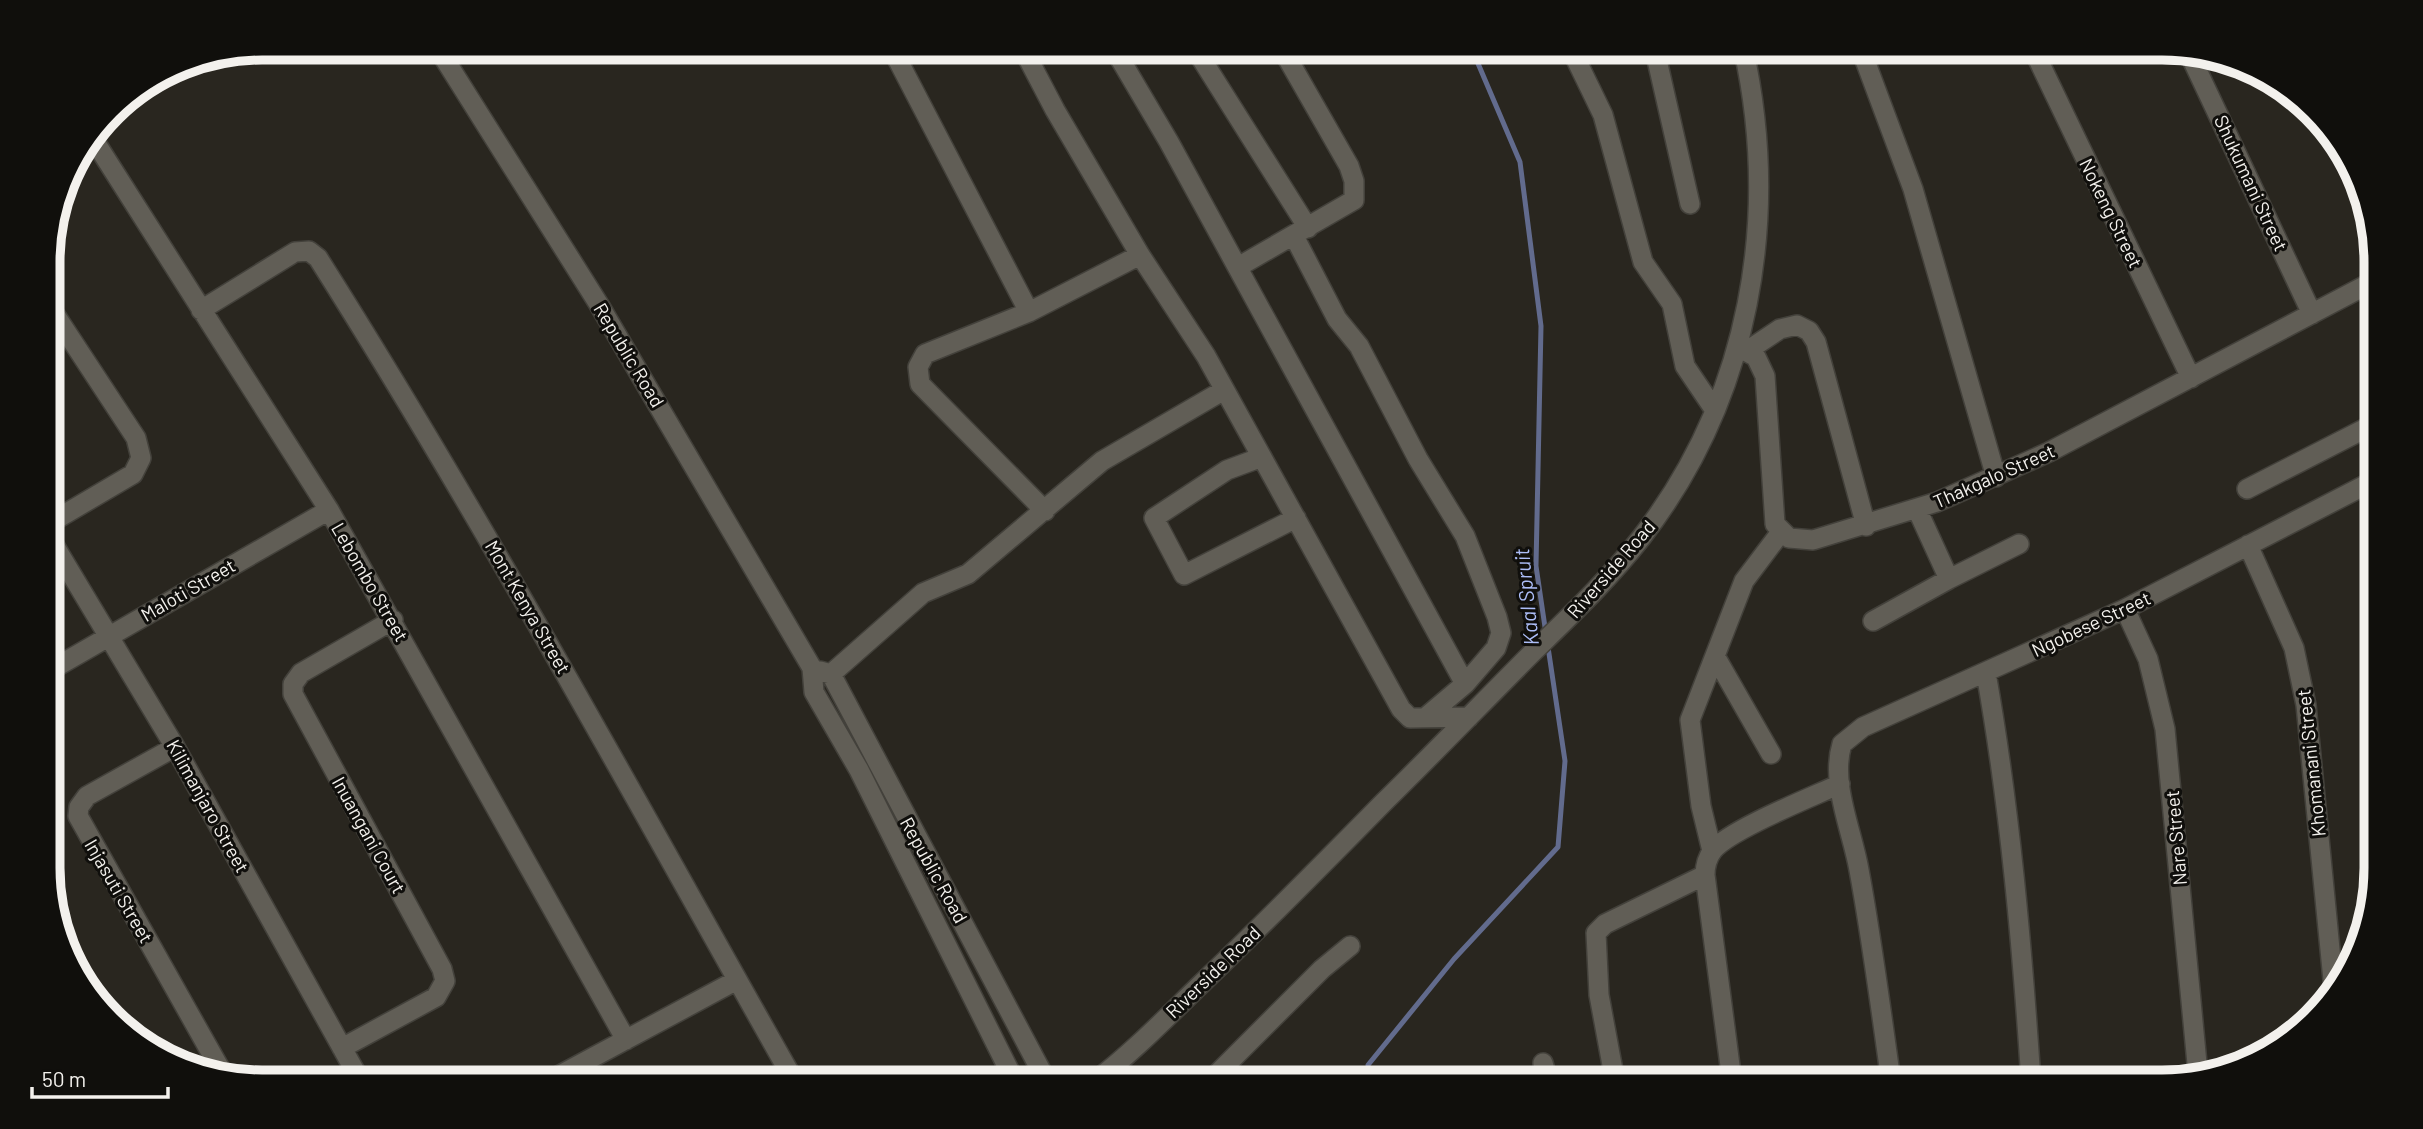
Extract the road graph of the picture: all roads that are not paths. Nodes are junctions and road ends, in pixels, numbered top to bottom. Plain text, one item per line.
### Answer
1 (445, 60) edge
2 (898, 60) edge
3 (1030, 60) edge
4 (1121, 60) edge
5 (1202, 60) edge
6 (1289, 60) edge
7 (1576, 60) edge
8 (1657, 60) edge
9 (1745, 60) edge
10 (1865, 60) edge
11 (2038, 60) edge
12 (2193, 62) edge
13 (97, 145) edge
14 (1690, 204) dead end
15 (1301, 232) junction
16 (1140, 255) junction
17 (1238, 267) junction
18 (2364, 286) edge
19 (201, 310) junction
20 (1029, 312) junction
21 (2312, 314) junction
22 (60, 322) edge
23 (1742, 349) junction
24 (2192, 378) junction
25 (1224, 390) junction
26 (1714, 409) junction
27 (2364, 430) edge
28 (1262, 457) junction
29 (1996, 477) junction
30 (2364, 486) edge
31 (2247, 489) dead end
32 (1917, 509) junction
33 (328, 510) junction
34 (1045, 511) junction
35 (60, 517) edge
36 (1296, 518) junction
37 (1866, 526) junction
38 (1781, 532) junction
39 (2019, 544) dead end
40 (2248, 545) junction
41 (60, 554) edge
42 (1949, 579) junction
43 (2125, 609) junction
44 (393, 620) junction
45 (1873, 621) dead end
46 (110, 635) junction
47 (1715, 656) junction
48 (60, 665) edge
49 (822, 671) junction
50 (1986, 673) junction
51 (1465, 684) junction
52 (1426, 717) junction
53 (1469, 717) junction
54 (175, 747) junction
55 (1771, 754) dead end
56 (1840, 783) junction
57 (1712, 851) junction
58 (1705, 875) junction
59 (1350, 946) dead end
60 (2332, 974) edge
61 (737, 980) junction
62 (626, 1040) junction
63 (342, 1048) junction
64 (218, 1065) edge
65 (2197, 1066) edge
66 (1222, 1069) edge
67 (1613, 1069) edge
68 (1730, 1069) edge
69 (1889, 1069) edge
70 (2030, 1069) edge
71 (354, 1070) edge
72 (570, 1070) edge
73 (788, 1070) edge
74 (1009, 1070) edge
75 (1040, 1070) edge
76 (1109, 1070) edge

1 - 49 street, Republic Road
2 - 20 street
3 - 16 street
4 - 17 street
5 - 15 street
6 - 15 street
7 - 26 street
8 - 14 street
9 - 23 street, Riverside Road
10 - 29 street
11 - 24 street, Nokeng Street
12 - 21 street, Shukumani Street
13 - 19 street, Lebombo Street
15 - 17 street
15 - 51 street
16 - 20 street
16 - 25 street
17 - 51 street
18 - 21 street, Thakgalo Street
19 - 33 street, Lebombo Street
19 - 61 street, Mont Kenya Street
20 - 34 street
21 - 24 street, Thakgalo Street
22 - 35 street
23 - 26 street, Riverside Road
23 - 37 street
23 - 38 street
24 - 29 street, Thakgalo Street
25 - 28 street
25 - 34 street
26 - 53 street, Riverside Road
27 - 31 street
28 - 36 street
28 - 36 street
29 - 32 street, Thakgalo Street
30 - 40 street, Ngobese Street
32 - 37 street, Thakgalo Street
32 - 42 street
33 - 44 street, Lebombo Street
33 - 46 street, Maloti Street
34 - 49 street
36 - 52 street
37 - 38 street, Thakgalo Street
38 - 47 street
39 - 42 street
40 - 43 street, Ngobese Street
40 - 60 street, Khomanani Street
41 - 46 street, Kilimanjaro Street
42 - 45 street
43 - 50 street, Ngobese Street
43 - 65 street, Nare Street
44 - 62 street, Lebombo Street
44 - 63 street, Inuangani Court
46 - 48 street, Maloti Street
46 - 54 street, Kilimanjaro Street
47 - 55 street
47 - 57 street
49 - 74 street, Republic Road
49 - 75 street, Republic Road
50 - 56 street, Ngobese Street
50 - 70 street
51 - 52 street
52 - 53 street
53 - 76 street, Riverside Road
54 - 63 street, Kilimanjaro Street
54 - 64 street, Injasuti Street
56 - 57 street
56 - 69 street, Ngobese Street
57 - 58 street
58 - 67 street
58 - 68 street
59 - 66 street
61 - 62 street
61 - 73 street, Mont Kenya Street
62 - 72 street
63 - 71 street, Kilimanjaro Street

